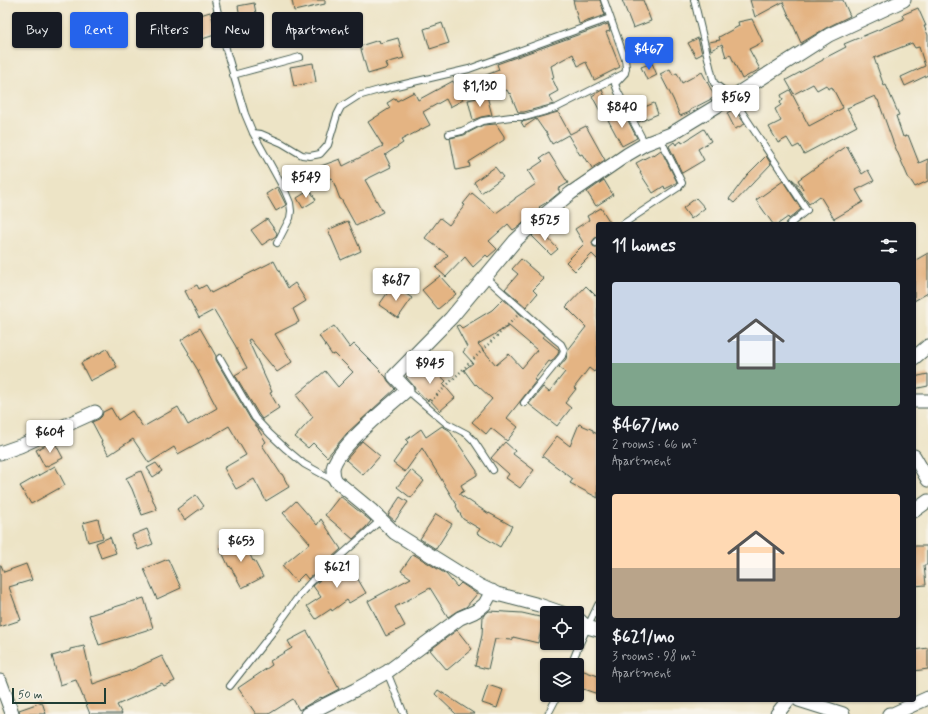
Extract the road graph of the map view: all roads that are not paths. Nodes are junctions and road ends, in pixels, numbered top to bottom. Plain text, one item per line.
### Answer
1 (215, 0) edge
2 (604, 0) edge
3 (694, 0) edge
4 (904, 0) edge
5 (610, 18) junction
6 (300, 57) dead end
7 (625, 73) junction
8 (233, 75) junction
9 (732, 97) junction
10 (253, 133) junction
11 (449, 134) dead end
12 (660, 138) junction
13 (645, 144) junction
14 (626, 222) edge
15 (792, 222) edge
16 (277, 243) dead end
17 (485, 277) junction
18 (928, 346) edge
19 (916, 356) edge
20 (220, 358) dead end
21 (407, 390) junction
22 (916, 401) edge
23 (928, 402) edge
24 (524, 403) dead end
25 (94, 412) dead end
26 (0, 452) edge
27 (916, 459) edge
28 (493, 470) dead end
29 (928, 480) edge
30 (336, 481) junction
31 (927, 504) edge
32 (916, 510) edge
33 (381, 520) junction
34 (492, 591) junction
35 (540, 606) edge
36 (596, 614) edge
37 (584, 622) edge
38 (593, 628) edge
39 (574, 658) edge
40 (387, 672) junction
41 (0, 681) edge
42 (230, 686) dead end
43 (928, 698) edge
44 (554, 702) edge
45 (786, 702) edge
46 (805, 702) edge
47 (12, 713) edge
48 (307, 714) edge
49 (404, 714) edge
50 (548, 714) edge
51 (777, 714) edge
52 (842, 714) edge
53 (889, 714) edge

1 - 8 lane
2 - 5 lane
3 - 9 lane
4 - 9 street
5 - 7 lane
5 - 10 lane
6 - 8 lane
7 - 11 lane
7 - 13 lane
8 - 10 lane
9 - 12 street
9 - 15 lane
10 - 16 lane
12 - 13 street
12 - 14 lane
13 - 17 street
17 - 21 street
17 - 24 lane
18 - 19 street
20 - 30 lane
21 - 28 lane
21 - 30 street
22 - 23 street
25 - 26 street
27 - 29 street
30 - 33 street
31 - 32 street
33 - 34 street
33 - 42 lane
34 - 35 street
34 - 40 street
36 - 38 lane
37 - 38 street
38 - 39 lane
40 - 48 street
40 - 49 lane
41 - 47 street
43 - 53 street
44 - 50 lane
45 - 51 street
46 - 52 street

